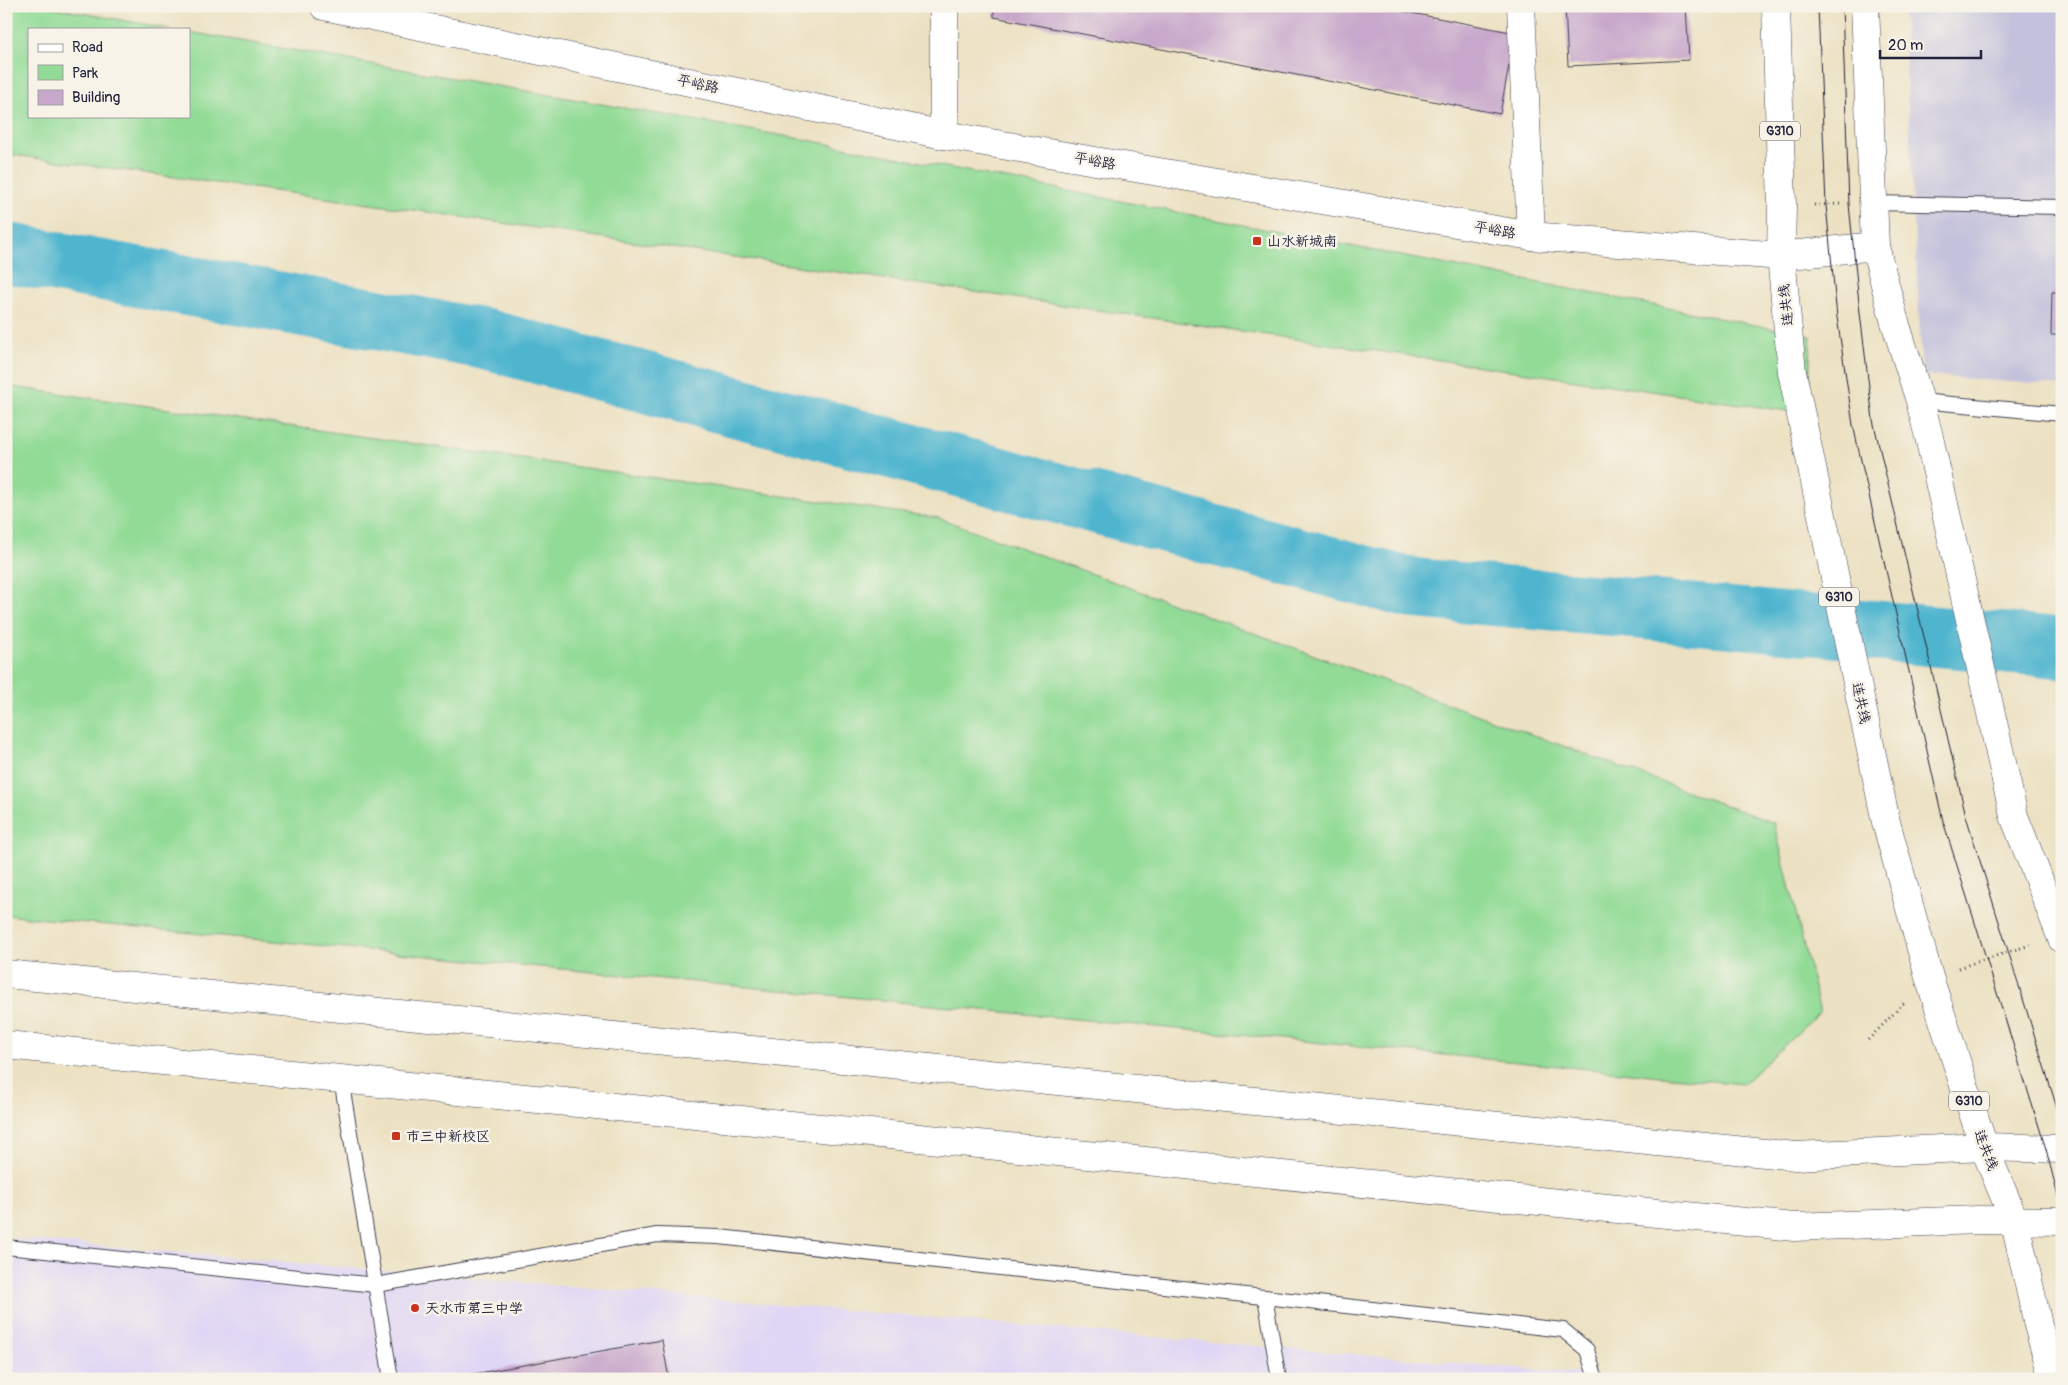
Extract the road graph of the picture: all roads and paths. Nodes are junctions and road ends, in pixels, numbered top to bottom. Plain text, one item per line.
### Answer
1 (324, 6) edge
2 (944, 6) edge
3 (1521, 6) edge
4 (1776, 6) edge
5 (1865, 6) edge
6 (944, 135) junction
7 (1873, 203) junction
8 (1782, 205) junction
9 (2062, 207) edge
10 (1531, 236) junction
11 (1875, 246) junction
12 (1781, 256) junction
13 (1920, 401) junction
14 (2062, 414) edge
15 (2062, 939) edge
16 (6, 974) edge
17 (6, 1045) edge
18 (341, 1079) junction
19 (1984, 1146) junction
20 (2062, 1149) edge
21 (2062, 1221) edge
22 (2016, 1222) junction
23 (6, 1247) edge
24 (376, 1285) junction
25 (1265, 1297) junction
26 (391, 1379) edge
27 (1279, 1379) edge
28 (1596, 1379) edge
29 (2053, 1379) edge

1 - 6 main road, 平峪路
2 - 6 main road
3 - 10 main road
4 - 8 main road, 连共线 / G310
5 - 7 main road
6 - 10 main road, 平峪路
7 - 8 path
7 - 9 lane
7 - 11 main road
8 - 12 main road, 连共线 / G310
10 - 12 main road, 平峪路
11 - 12 main road, 平峪路
11 - 13 main road
12 - 19 main road, 连共线 / G310
13 - 14 lane
13 - 15 main road
16 - 19 main road
17 - 18 main road
18 - 22 main road
18 - 24 lane
19 - 20 main road
19 - 22 main road, 连共线 / G310
21 - 22 main road
22 - 29 main road, 连共线 / G310
23 - 24 lane
24 - 25 lane
24 - 26 lane
25 - 27 lane
25 - 28 lane

